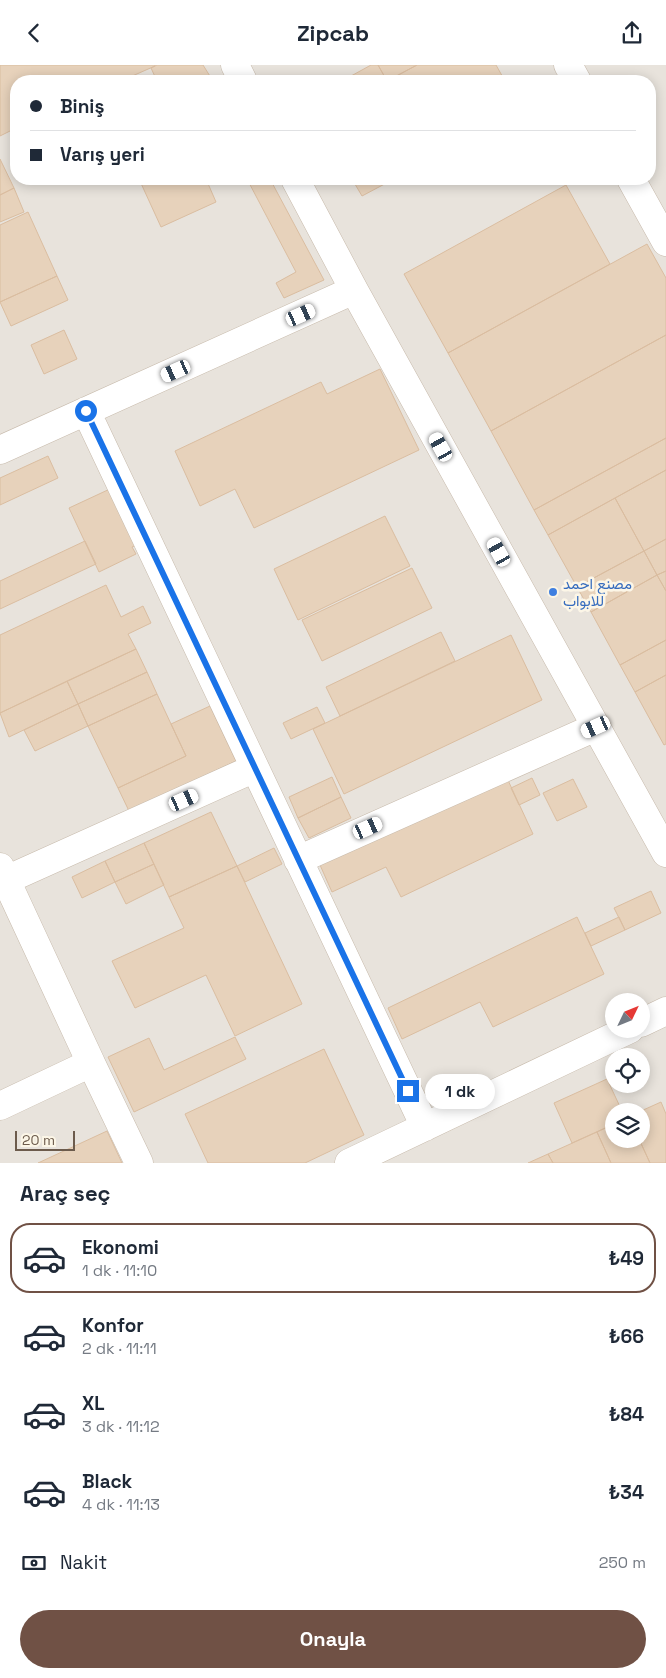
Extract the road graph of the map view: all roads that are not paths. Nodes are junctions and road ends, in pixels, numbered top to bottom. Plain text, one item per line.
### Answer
1 (298, 185) edge
2 (634, 185) edge
3 (666, 242) edge
4 (354, 290) junction
5 (86, 411) junction
6 (0, 450) edge
7 (596, 727) junction
8 (255, 768) junction
9 (666, 853) edge
10 (298, 860) junction
11 (3, 873) edge
12 (666, 1011) edge
13 (650, 1019) edge
14 (611, 1038) edge
15 (91, 1063) junction
16 (0, 1106) edge
17 (425, 1127) junction
18 (139, 1163) edge
19 (349, 1163) edge

1 - 4 street
2 - 3 street
4 - 5 street
4 - 7 street
5 - 6 street
5 - 8 street
7 - 9 street
7 - 10 street
8 - 10 street
8 - 11 street
10 - 17 street
11 - 15 street
12 - 13 street
14 - 17 street
15 - 16 street
15 - 18 street
17 - 19 street

